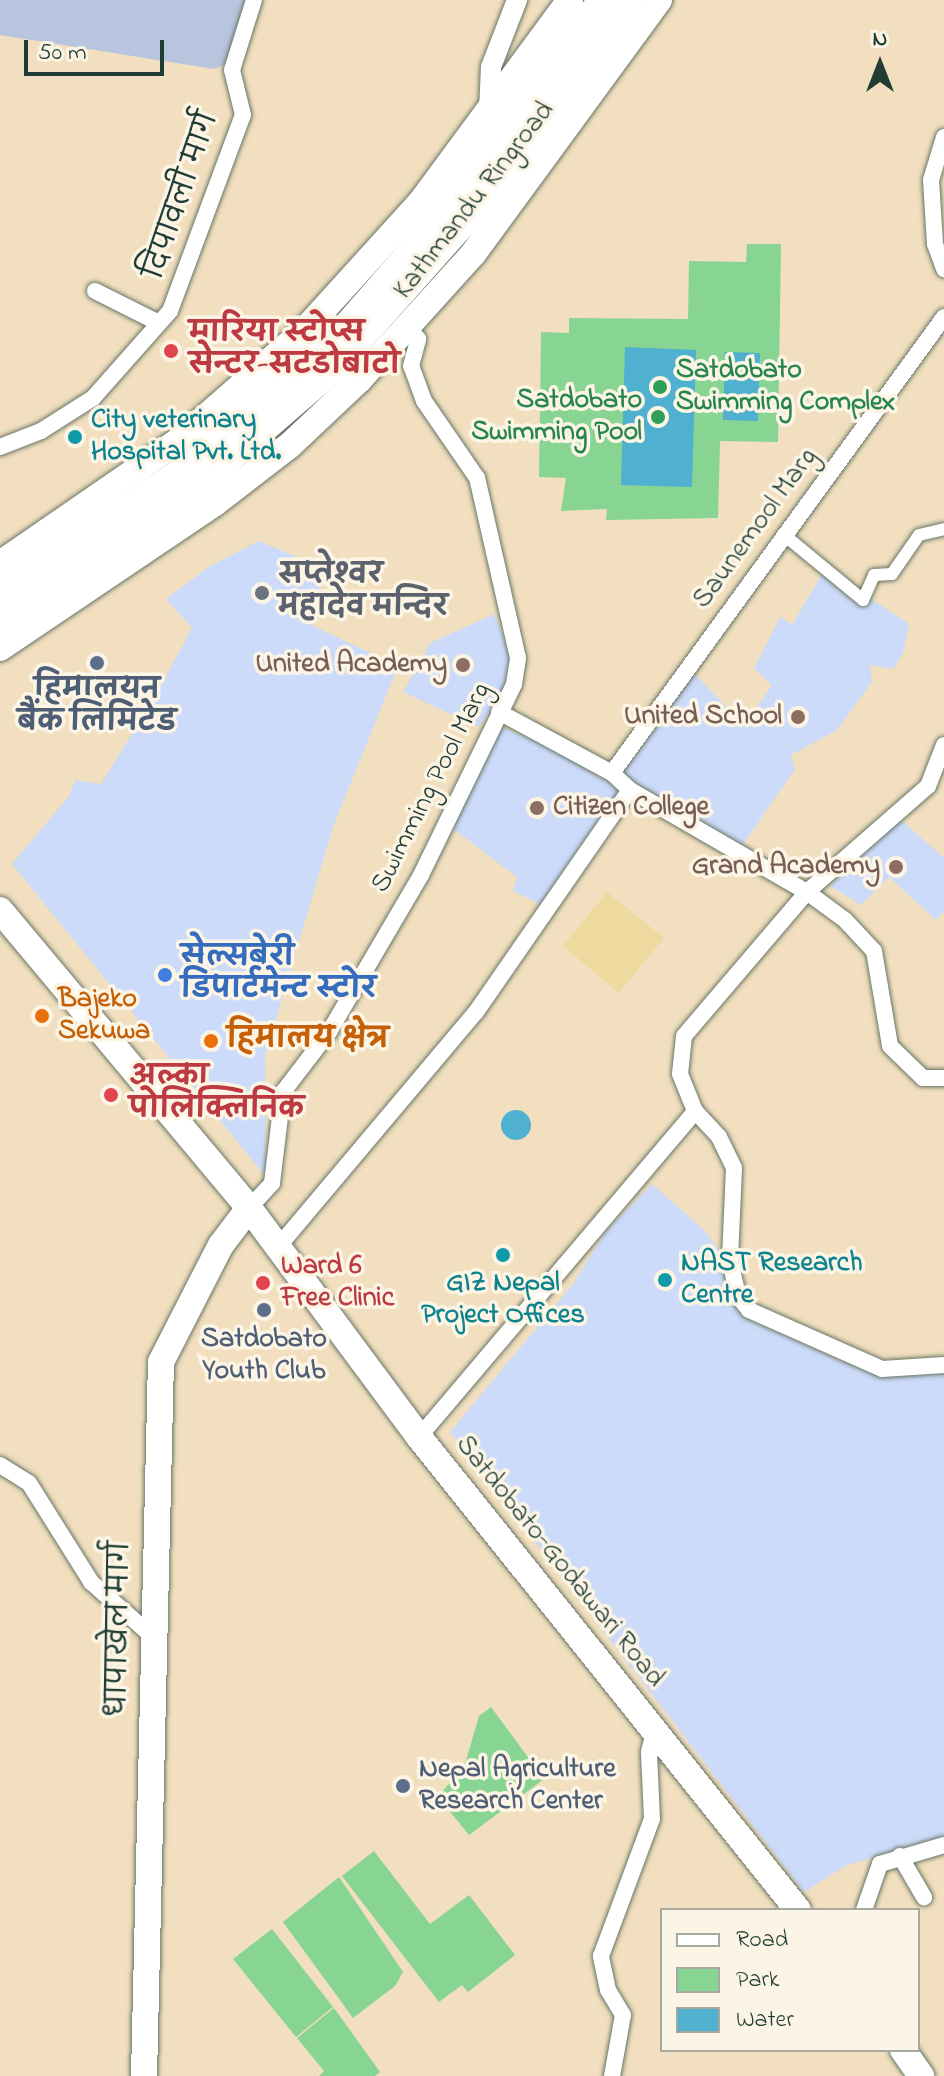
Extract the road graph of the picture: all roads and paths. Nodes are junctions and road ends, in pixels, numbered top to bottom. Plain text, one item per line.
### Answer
1 (254, 0) edge
2 (517, 0) edge
3 (570, 0) edge
4 (602, 0) edge
5 (629, 0) edge
6 (659, 0) edge
7 (489, 113) junction
8 (944, 137) edge
9 (944, 269) edge
10 (95, 291) dead end
11 (944, 317) edge
12 (157, 322) junction
13 (409, 328) junction
14 (0, 447) edge
15 (944, 529) edge
16 (783, 534) junction
17 (0, 564) edge
18 (0, 594) edge
19 (0, 619) edge
20 (0, 648) edge
21 (499, 712) junction
22 (944, 745) edge
23 (612, 773) junction
24 (630, 790) junction
25 (807, 892) junction
26 (0, 910) edge
27 (944, 1078) edge
28 (695, 1111) junction
29 (249, 1208) junction
30 (278, 1247) junction
31 (944, 1365) edge
32 (419, 1437) junction
33 (0, 1465) edge
34 (152, 1636) junction
35 (654, 1732) junction
36 (944, 1845) edge
37 (900, 1856) junction
38 (924, 1897) dead end
39 (796, 1908) edge
40 (865, 1908) edge
41 (904, 2052) edge
42 (144, 2076) edge
43 (612, 2076) edge
44 (921, 2076) edge

1 - 12 street, दिपावली मार्ग
2 - 7 street
3 - 7 main road
4 - 18 highway, Kathmandu Ringroad
5 - 19 highway, Kathmandu Ringroad
6 - 13 main road
7 - 17 main road
8 - 9 street
10 - 12 street
11 - 16 street, Saunemool Marg
12 - 14 street, दिपावली मार्ग
13 - 20 main road
13 - 21 street, Swimming Pool Marg
15 - 16 street
16 - 23 street, Saunemool Marg
21 - 23 street
21 - 29 street, Swimming Pool Marg
22 - 25 street
23 - 24 street
24 - 25 street
24 - 30 street
25 - 27 street
25 - 28 street
26 - 29 main road, Satdobato-Godawari Road
28 - 31 street
28 - 32 street
29 - 30 main road, Satdobato-Godawari Road
29 - 34 main road, धापाखेल मार्ग
30 - 32 main road, Satdobato-Godawari Road
32 - 35 main road, Satdobato-Godawari Road
33 - 34 street
34 - 42 main road, धापाखेल मार्ग
35 - 39 main road, Satdobato-Godawari Road
35 - 43 street
36 - 37 street
37 - 38 street
37 - 40 street
41 - 44 main road

